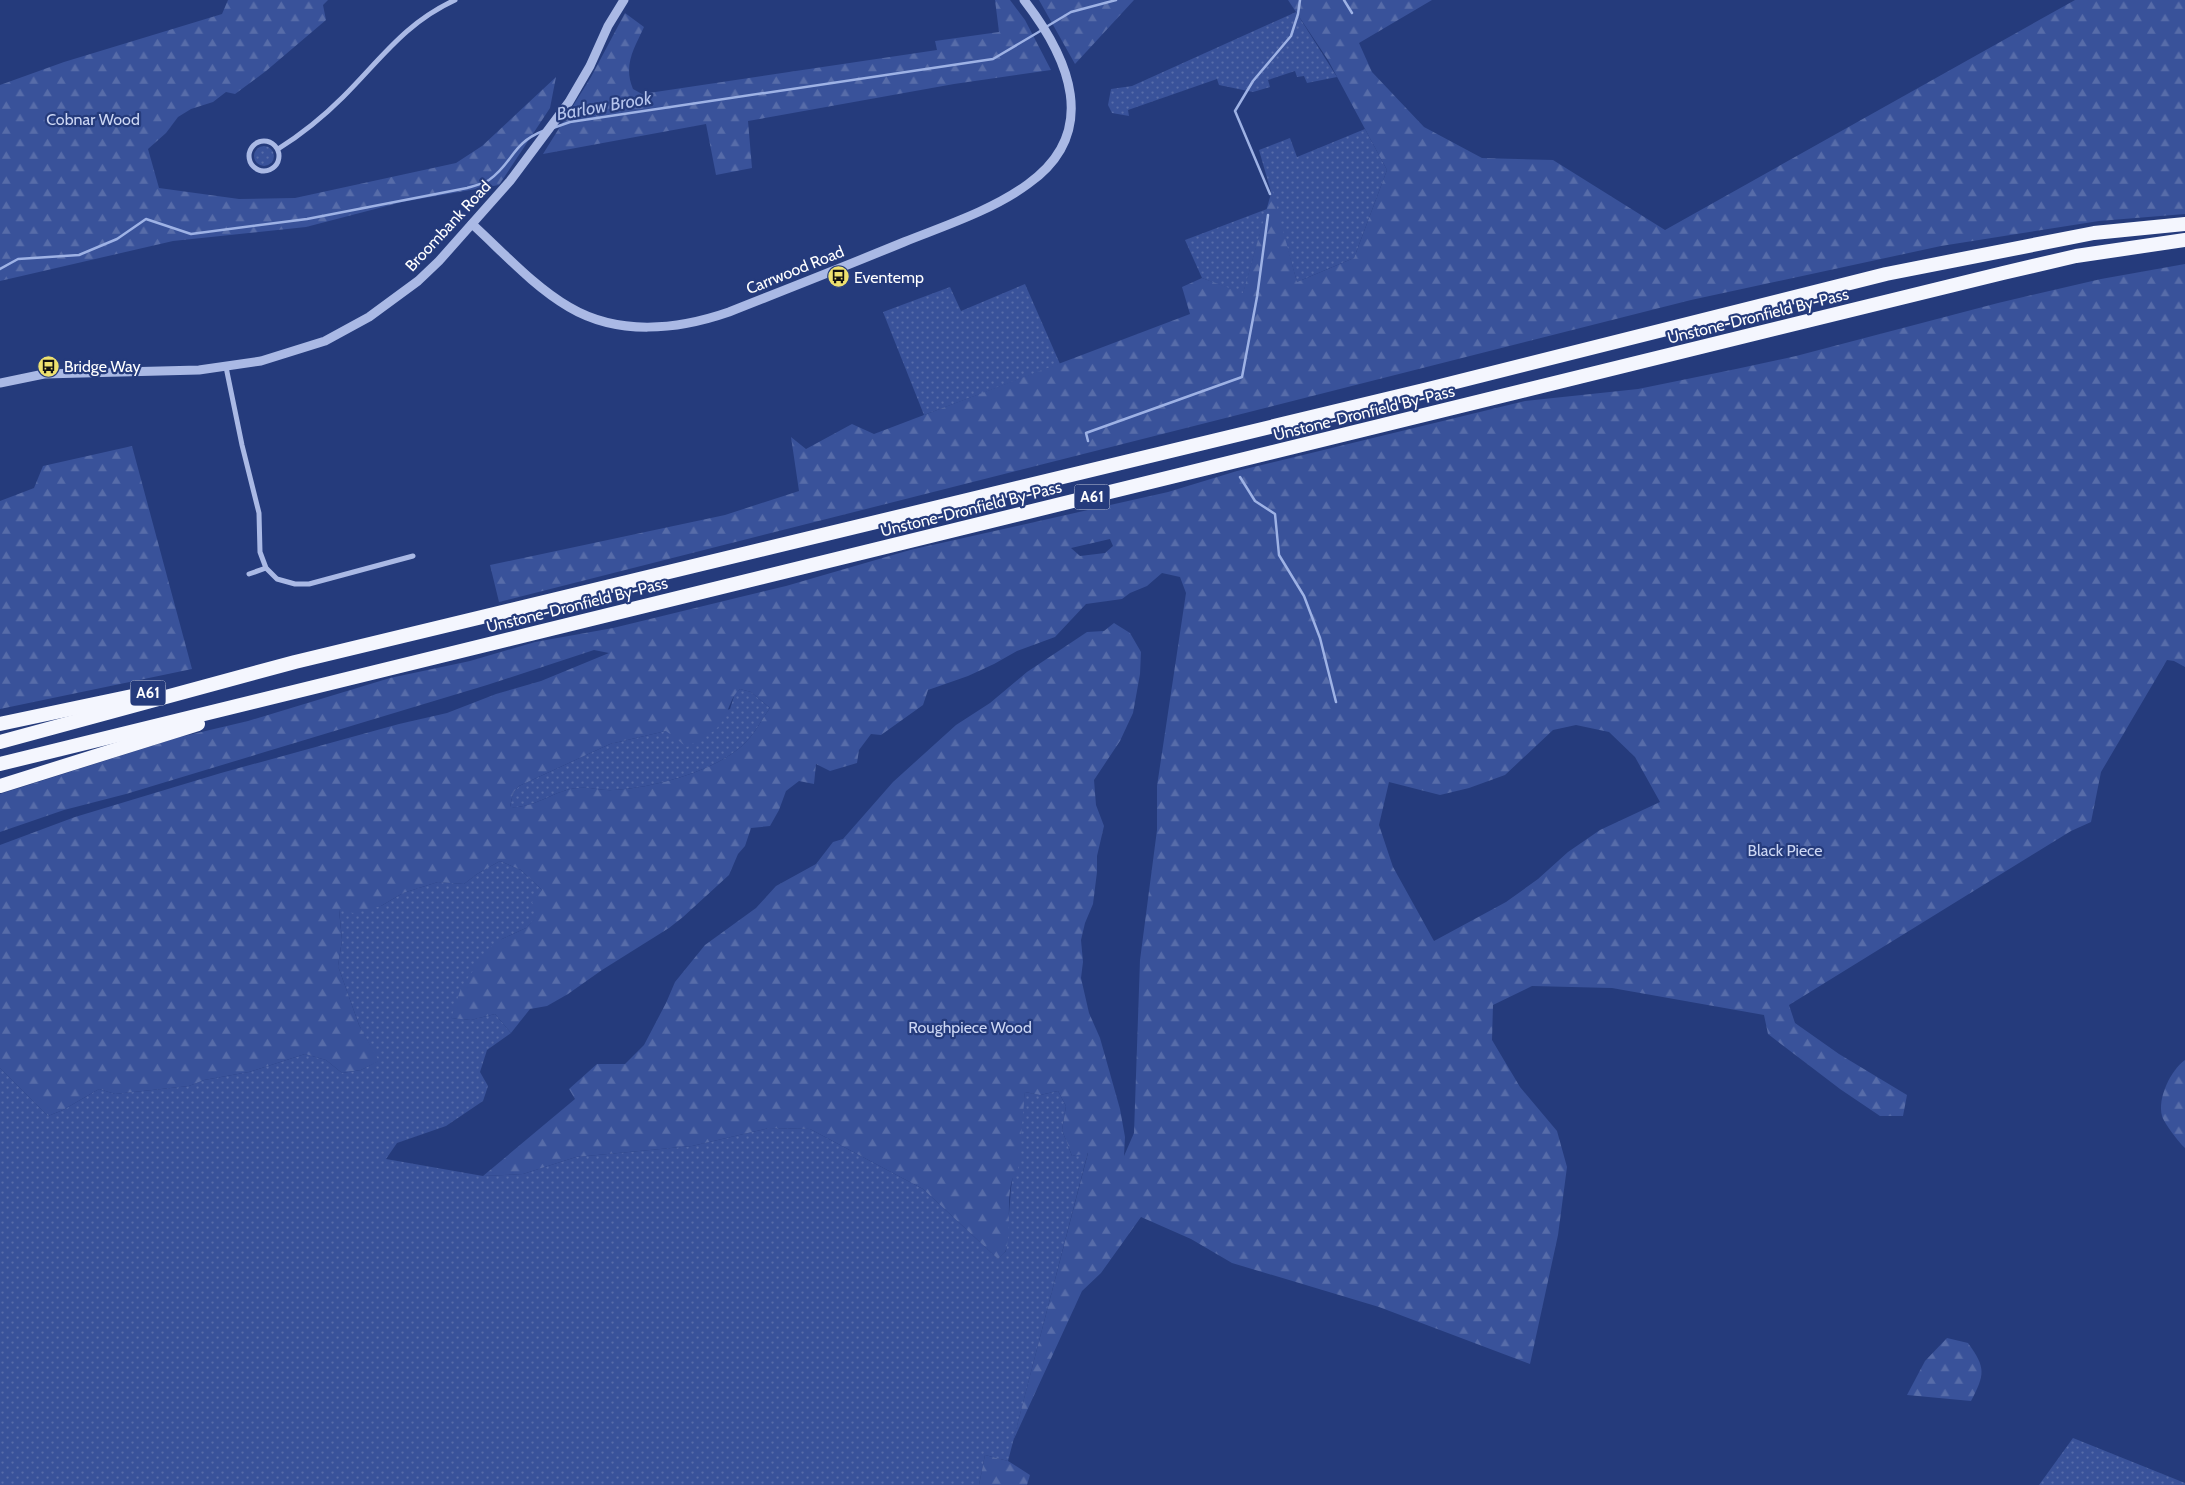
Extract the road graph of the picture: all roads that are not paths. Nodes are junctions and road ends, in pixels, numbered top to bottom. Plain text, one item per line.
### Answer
1 (455, 0) edge
2 (624, 0) edge
3 (1024, 0) edge
4 (278, 149) junction
5 (472, 224) junction
6 (2185, 224) edge
7 (2185, 240) edge
8 (226, 367) junction
9 (0, 383) edge
10 (413, 556) dead end
11 (266, 568) junction
12 (249, 574) dead end
13 (295, 662) junction
14 (267, 700) junction
15 (0, 724) edge
16 (0, 742) edge
17 (0, 764) edge
18 (0, 786) edge

1 - 4 street
2 - 5 street, Broombank Road
3 - 5 street, Carrwood Road
4 - 4 street
5 - 8 street, Broombank Road
6 - 13 highway, Unstone-Dronfield By-Pass / A61
7 - 14 highway, Unstone-Dronfield By-Pass / A61
8 - 9 street, Broombank Road
8 - 11 street
10 - 11 street
11 - 12 street
13 - 15 highway, A61
13 - 16 highway, Unstone-Dronfield By-Pass / A61
14 - 17 highway, Unstone-Dronfield By-Pass / A61
14 - 18 highway, A61

